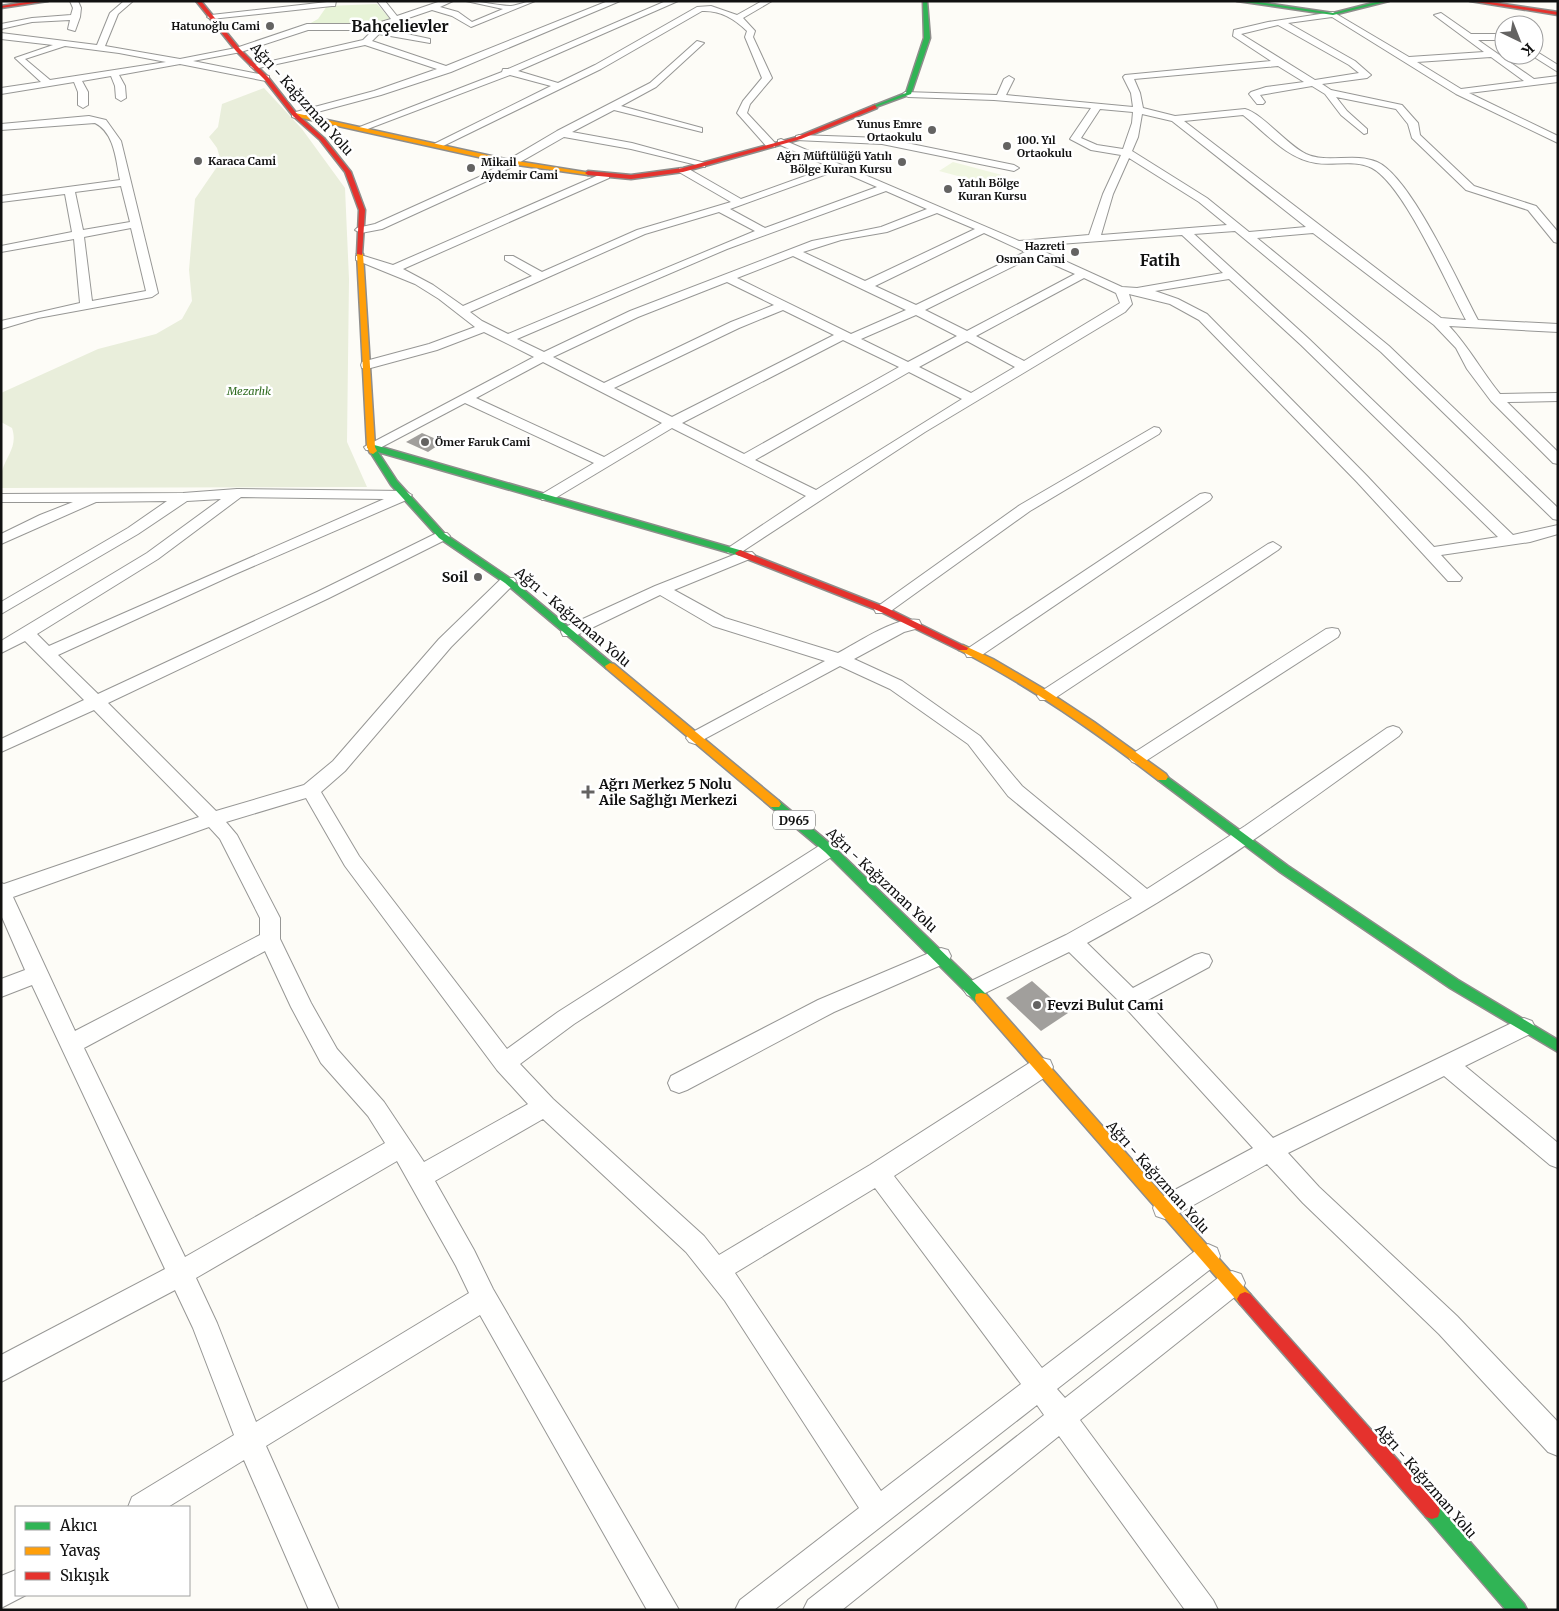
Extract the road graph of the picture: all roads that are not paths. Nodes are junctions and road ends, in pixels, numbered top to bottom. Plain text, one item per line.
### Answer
1 (46, 1) edge
2 (74, 1) edge
3 (128, 1) edge
4 (198, 1) edge
5 (332, 1) edge
6 (381, 1) edge
7 (449, 1) edge
8 (470, 1) edge
9 (531, 1) edge
10 (616, 1) edge
11 (674, 1) edge
12 (697, 1) edge
13 (768, 1) edge
14 (926, 1) edge
15 (1239, 1) edge
16 (1388, 1) edge
17 (1472, 1) edge
18 (4, 7) edge
19 (432, 7) junction
20 (512, 8) junction
21 (707, 8) junction
22 (1333, 14) junction
23 (1558, 14) edge
24 (1438, 15) dead end
25 (76, 17) junction
26 (211, 17) junction
27 (738, 18) junction
28 (32, 20) junction
29 (396, 20) junction
30 (1279, 22) junction
31 (1, 27) edge
32 (376, 29) junction
33 (1, 36) edge
34 (1468, 37) junction
35 (1494, 38) edge
36 (427, 41) dead end
37 (366, 42) junction
38 (62, 43) junction
39 (700, 43) dead end
40 (100, 47) junction
41 (238, 50) junction
42 (1494, 54) joint
43 (472, 59) junction
44 (1544, 59) edge
45 (1407, 60) junction
46 (176, 62) junction
47 (1279, 63) junction
48 (1508, 65) edge
49 (254, 66) junction
50 (1558, 68) edge
51 (448, 70) junction
52 (509, 72) junction
53 (114, 74) junction
54 (266, 78) junction
55 (77, 79) junction
56 (1009, 79) dead end
57 (1558, 79) edge
58 (1311, 82) junction
59 (1532, 83) junction
60 (49, 84) junction
61 (560, 86) junction
62 (1, 90) edge
63 (1328, 92) junction
64 (1460, 92) junction
65 (908, 94) junction
66 (1000, 97) junction
67 (120, 98) dead end
68 (1260, 102) dead end
69 (83, 105) dead end
70 (611, 106) junction
71 (1097, 106) junction
72 (1137, 111) junction
73 (111, 115) dead end
74 (295, 115) junction
75 (100, 119) junction
76 (1175, 119) junction
77 (1, 127) edge
78 (362, 128) junction
79 (700, 130) dead end
80 (1364, 131) dead end
81 (560, 132) junction
82 (799, 138) junction
83 (1558, 140) edge
84 (776, 144) junction
85 (437, 145) junction
86 (1128, 153) junction
87 (512, 162) junction
88 (701, 166) junction
89 (838, 167) junction
90 (1014, 168) dead end
91 (683, 170) junction
92 (605, 176) junction
93 (127, 182) junction
94 (886, 188) junction
95 (69, 189) junction
96 (1, 199) edge
97 (740, 202) junction
98 (719, 208) junction
99 (936, 208) junction
100 (135, 224) junction
101 (984, 229) junction
102 (1316, 229) junction
103 (361, 230) junction
104 (763, 231) junction
105 (1186, 232) junction
106 (1242, 232) junction
107 (77, 235) junction
108 (1556, 235) edge
109 (1094, 238) junction
110 (1018, 244) junction
111 (1, 249) edge
112 (1035, 251) junction
113 (794, 252) junction
114 (360, 258) junction
115 (509, 258) dead end
116 (394, 269) junction
117 (1084, 274) junction
118 (1232, 274) junction
119 (542, 277) junction
120 (726, 277) junction
121 (865, 286) junction
122 (1120, 290) junction
123 (1140, 291) junction
124 (86, 305) junction
125 (782, 306) junction
126 (916, 310) junction
127 (461, 312) junction
128 (1438, 322) junction
129 (1473, 322) junction
130 (1, 325) edge
131 (484, 328) junction
132 (1558, 328) edge
133 (967, 336) junction
134 (846, 337) junction
135 (507, 339) junction
136 (544, 357) junction
137 (367, 366) junction
138 (1024, 366) junction
139 (909, 367) junction
140 (604, 388) junction
141 (1558, 397) edge
142 (465, 398) junction
143 (972, 398) junction
144 (1496, 398) junction
145 (671, 423) junction
146 (1154, 431) dead end
147 (371, 447) junction
148 (1552, 449) edge
149 (746, 459) junction
150 (1558, 460) edge
151 (604, 462) junction
152 (238, 493) junction
153 (405, 496) junction
154 (816, 496) junction
155 (1205, 496) dead end
156 (100, 497) junction
157 (182, 497) junction
158 (547, 497) junction
159 (1, 498) edge
160 (1558, 516) edge
161 (1558, 529) edge
162 (442, 536) junction
163 (1, 540) edge
164 (1510, 540) junction
165 (1273, 547) dead end
166 (1430, 552) junction
167 (740, 553) junction
168 (1454, 578) dead end
169 (508, 581) junction
170 (661, 589) junction
171 (1, 609) edge
172 (882, 609) junction
173 (913, 624) junction
174 (569, 632) junction
175 (1332, 632) dead end
176 (26, 633) junction
177 (1, 648) edge
178 (973, 653) junction
179 (48, 654) junction
180 (841, 660) junction
181 (1046, 696) junction
182 (95, 701) junction
183 (1393, 732) dead end
184 (695, 738) junction
185 (1, 746) edge
186 (1138, 758) junction
187 (311, 790) junction
188 (212, 819) junction
189 (1244, 838) junction
190 (829, 849) junction
191 (2, 892) edge
192 (1146, 899) junction
193 (270, 939) junction
194 (1072, 942) junction
195 (941, 956) junction
196 (1202, 960) dead end
197 (37, 974) junction
198 (1, 988) edge
199 (974, 989) junction
200 (1131, 999) junction
201 (1524, 1027) junction
202 (71, 1044) junction
203 (1558, 1047) edge
204 (505, 1064) junction
205 (1447, 1065) junction
206 (1042, 1067) junction
207 (679, 1083) dead end
208 (545, 1106) junction
209 (400, 1147) junction
210 (1271, 1150) junction
211 (1558, 1158) edge
212 (878, 1174) junction
213 (420, 1177) junction
214 (1165, 1208) junction
215 (1208, 1256) junction
216 (717, 1270) junction
217 (180, 1274) junction
218 (1232, 1283) junction
219 (484, 1298) junction
220 (1, 1369) edge
221 (1039, 1386) junction
222 (1061, 1418) junction
223 (250, 1442) junction
224 (1558, 1442) edge
225 (144, 1506) edge
226 (878, 1511) junction
227 (15, 1585) edge
228 (1, 1593) edge
229 (1507, 1606) edge
230 (324, 1610) edge
231 (664, 1610) edge
232 (750, 1610) edge
233 (818, 1610) edge
234 (1203, 1610) edge

1 - 18 street
2 - 25 street
3 - 40 street
4 - 26 street, Ağrı - Kağızman Yolu
5 - 26 street
6 - 29 street
7 - 19 street
8 - 20 street
9 - 20 street
10 - 43 street
11 - 52 street
12 - 21 street
13 - 27 street
14 - 65 street
15 - 22 street
16 - 22 street
17 - 23 street
18 - 28 street
19 - 20 street
19 - 29 street
21 - 27 street
21 - 61 street
22 - 30 street
22 - 45 street
24 - 34 street
25 - 28 street
25 - 38 street
26 - 41 street, Ağrı - Kağızman Yolu
27 - 84 street
28 - 31 street
29 - 32 street
30 - 47 street
30 - 58 street
32 - 36 street
32 - 37 street
32 - 41 street
33 - 38 street
34 - 35 street
34 - 42 street
37 - 49 street
37 - 51 street
38 - 40 street
38 - 60 street
39 - 70 street
40 - 46 street
41 - 46 street
41 - 49 street, Ağrı - Kağızman Yolu
42 - 45 street
43 - 51 street
43 - 52 street
44 - 50 street
45 - 64 street
46 - 53 street
46 - 54 street
47 - 58 street
47 - 72 street
48 - 59 street
49 - 54 street, Ağrı - Kağızman Yolu
51 - 74 street
52 - 61 street
52 - 78 street
53 - 55 street
53 - 67 street
54 - 74 street, Ağrı - Kağızman Yolu
55 - 60 street
55 - 69 street
56 - 66 street
57 - 59 street
58 - 63 street
58 - 68 street
59 - 64 street
60 - 62 street
61 - 85 street
63 - 80 street
63 - 108 street
64 - 83 street
65 - 66 street
65 - 82 street
66 - 71 street
70 - 79 street
70 - 81 street
71 - 72 street
71 - 86 street
72 - 76 street
72 - 86 street
73 - 75 street
74 - 78 street
74 - 103 street, Ağrı - Kağızman Yolu
75 - 77 street
75 - 93 street
76 - 102 street
76 - 129 street
78 - 85 street
81 - 87 street
81 - 88 street
82 - 84 street
82 - 90 street
84 - 88 street
84 - 89 street
85 - 87 street
86 - 106 street
86 - 109 street
87 - 92 street
87 - 103 street
88 - 91 street
89 - 94 street
89 - 97 street
91 - 92 street
91 - 97 street
92 - 116 street
93 - 95 street
93 - 100 street
94 - 99 street
94 - 104 street
95 - 96 street
95 - 107 street
97 - 98 street
98 - 104 street
98 - 119 street
99 - 101 street
99 - 113 street
100 - 107 street
100 - 124 street
101 - 110 street
101 - 121 street
102 - 106 street
102 - 128 street
103 - 114 street, Ağrı - Kağızman Yolu
104 - 135 street
105 - 106 street
105 - 109 street
105 - 118 street
106 - 160 street
107 - 111 street
107 - 124 street
109 - 110 street
110 - 112 street
112 - 117 street
112 - 126 street
113 - 120 street
113 - 121 street
114 - 116 street
114 - 137 street, Ağrı - Kağızman Yolu
115 - 119 street
116 - 127 street
117 - 122 street
117 - 133 street
118 - 123 street
118 - 164 street
119 - 127 street
120 - 125 street
120 - 136 street
121 - 126 street
122 - 123 street
122 - 138 street
123 - 166 street
124 - 130 street
125 - 134 street
125 - 140 street
126 - 133 street
126 - 134 street
127 - 131 street
128 - 129 street
128 - 144 street
129 - 132 street
131 - 135 street
131 - 137 street
133 - 138 street
133 - 139 street
134 - 139 street
134 - 145 street
135 - 136 street
136 - 140 street
136 - 142 street
137 - 147 street, Ağrı - Kağızman Yolu
138 - 143 street
139 - 143 street
139 - 149 street
140 - 145 street
141 - 144 street
142 - 147 street
142 - 151 street
143 - 154 street
144 - 148 street
145 - 149 street
145 - 151 street
146 - 172 street
147 - 153 street, Ağrı - Kağızman Yolu / D965
147 - 158 street
148 - 150 street
149 - 154 street
151 - 158 street
152 - 153 street
152 - 157 street
152 - 176 street
153 - 162 street, Ağrı - Kağızman Yolu / D965
153 - 179 street
154 - 167 street
155 - 178 street
156 - 157 street
156 - 159 street
156 - 163 street
157 - 171 street
158 - 167 street
161 - 164 street
162 - 169 street, Ağrı - Kağızman Yolu / D965
162 - 182 street
164 - 166 street
165 - 181 street
166 - 168 street
167 - 170 street
167 - 172 street
169 - 174 street, Ağrı - Kağızman Yolu / D965
169 - 187 street
170 - 174 street
170 - 180 street
172 - 173 street
173 - 178 street
173 - 180 street
174 - 184 street, Ağrı - Kağızman Yolu / D965
175 - 186 street
176 - 177 street
176 - 179 street
178 - 181 street
179 - 182 street
180 - 184 street
180 - 192 street
181 - 186 street
182 - 185 street
182 - 188 street
183 - 189 street
184 - 190 street, Ağrı - Kağızman Yolu / D965
186 - 189 street
187 - 188 street
187 - 204 street
188 - 191 street
188 - 193 street
189 - 192 street
189 - 201 street
190 - 195 street, Ağrı - Kağızman Yolu / D965
190 - 204 street
191 - 197 street
192 - 194 street
193 - 202 street
193 - 209 street
194 - 199 street
194 - 200 street
195 - 199 street, Ağrı - Kağızman Yolu / D965
195 - 207 street
196 - 200 street
197 - 198 street
197 - 202 street
199 - 206 street, Ağrı - Kağızman Yolu / D965
200 - 210 street
201 - 203 street
201 - 205 street
202 - 217 street
204 - 208 street
205 - 210 street
205 - 211 street
206 - 212 street
206 - 214 street, Ağrı - Kağızman Yolu / D965
208 - 213 street
208 - 216 street
209 - 213 street
209 - 217 street
210 - 214 street
210 - 224 street
212 - 216 street
212 - 221 street
213 - 219 street
214 - 215 street, Ağrı - Kağızman Yolu / D965
215 - 218 street, Ağrı - Kağızman Yolu / D965
215 - 221 street
216 - 226 street
217 - 220 street
217 - 223 street
218 - 222 street
218 - 229 street, Ağrı - Kağızman Yolu / D965
219 - 223 street
219 - 231 street
221 - 222 street
221 - 226 street
222 - 233 street
222 - 234 street
223 - 225 street
223 - 230 street
226 - 232 street
227 - 228 street

